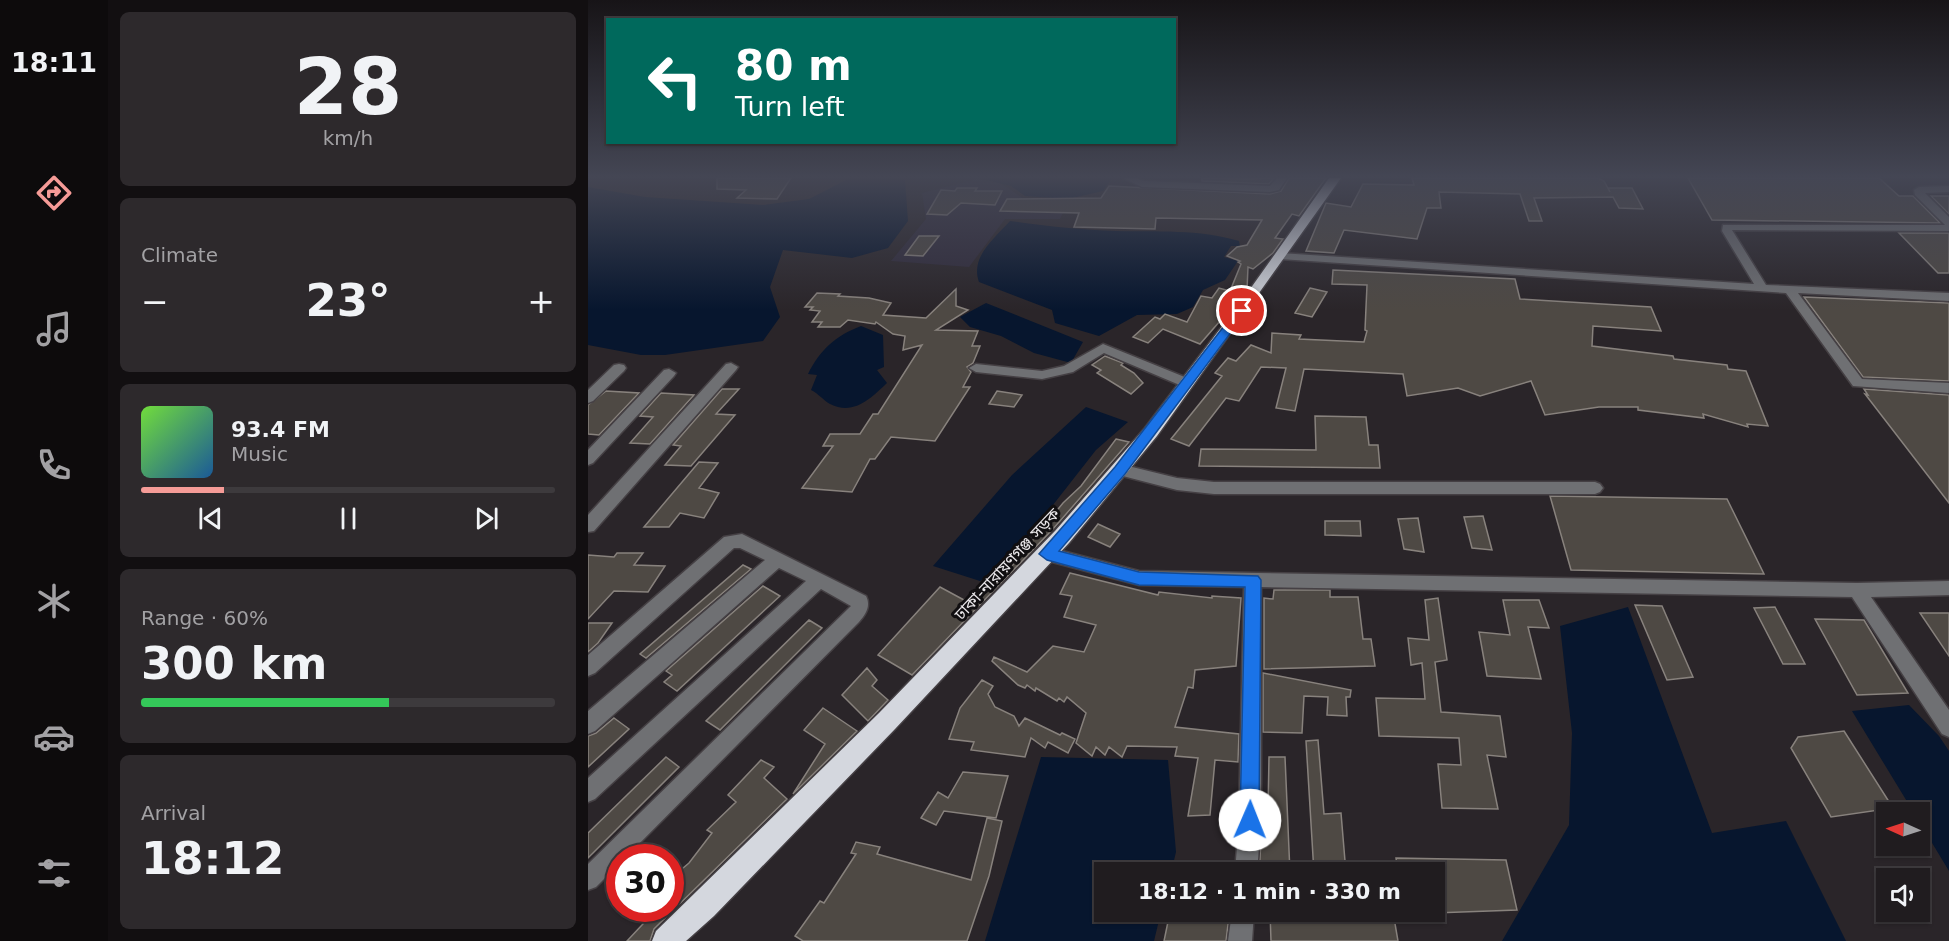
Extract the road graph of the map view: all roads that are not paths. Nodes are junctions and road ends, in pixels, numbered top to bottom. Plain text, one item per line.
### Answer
1 (1304, 222) edge
2 (1948, 228) edge
3 (1280, 256) junction
4 (1762, 288) junction
5 (1790, 290) junction
6 (1949, 297) edge
7 (731, 367) dead end
8 (619, 368) dead end
9 (976, 368) dead end
10 (669, 374) dead end
11 (1187, 383) junction
12 (1949, 388) edge
13 (588, 398) edge
14 (588, 459) edge
15 (1120, 470) junction
16 (1595, 488) dead end
17 (588, 526) edge
18 (1047, 554) junction
19 (778, 559) junction
20 (819, 580) junction
21 (1253, 580) junction
22 (1949, 588) edge
23 (1857, 590) junction
24 (588, 667) edge
25 (588, 724) edge
26 (1949, 727) edge
27 (588, 792) edge
28 (1247, 862) edge
29 (588, 879) edge
30 (1242, 922) edge
31 (666, 941) edge
32 (1240, 941) edge

1 - 3 highway, ঢাকা-নারায়ণগঞ্জ সড়ক
2 - 4 street
3 - 4 street
3 - 11 highway, ঢাকা-নারায়ণগঞ্জ সড়ক
4 - 5 street
5 - 6 street
5 - 12 street
7 - 17 street
8 - 13 street
9 - 11 street
10 - 14 street
11 - 15 highway, ঢাকা-নারায়ণগঞ্জ সড়ক
15 - 16 street
15 - 18 highway, ঢাকা-নারায়ণগঞ্জ সড়ক
18 - 21 street
18 - 31 highway, ঢাকা-নারায়ণগঞ্জ সড়ক
19 - 20 street
19 - 24 street
19 - 25 street
20 - 27 street
20 - 29 street
21 - 23 street
21 - 28 street
22 - 23 street
23 - 26 street
30 - 32 street

